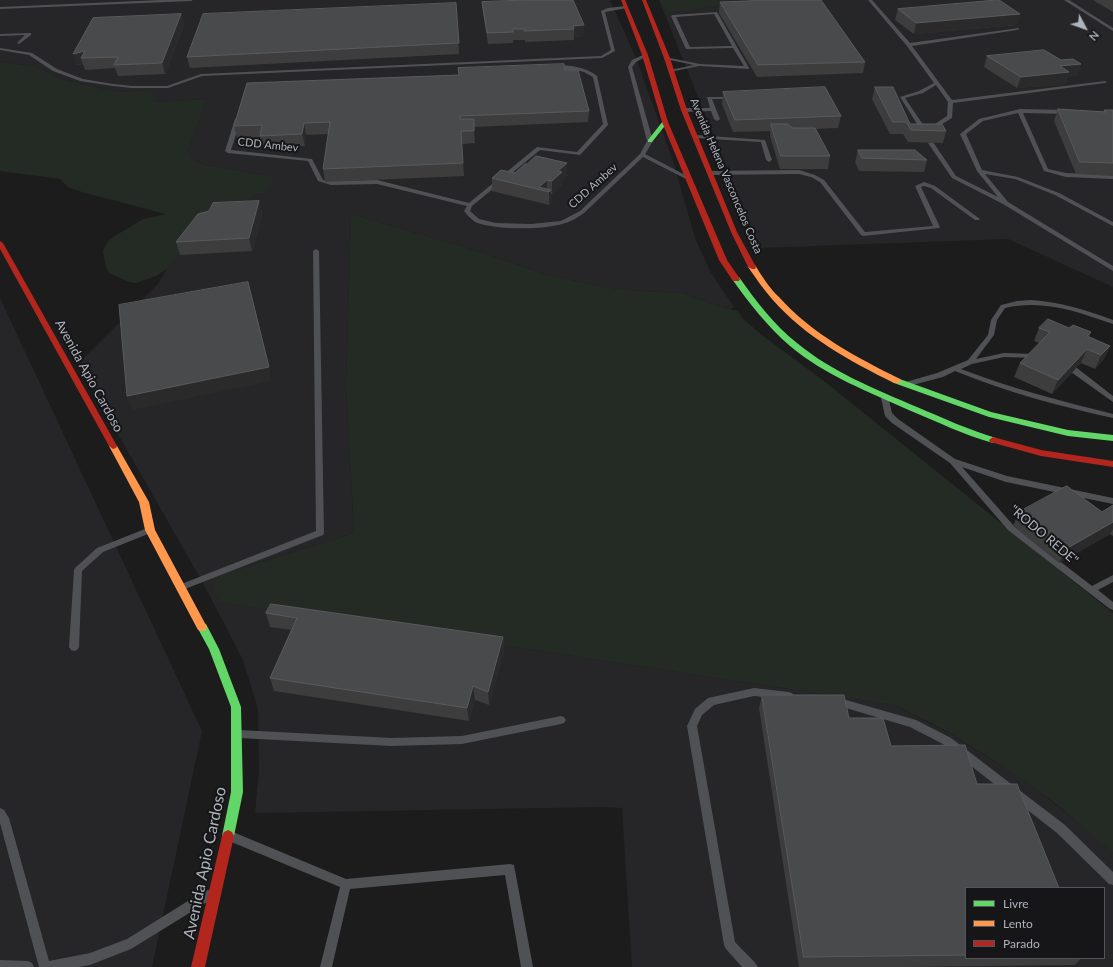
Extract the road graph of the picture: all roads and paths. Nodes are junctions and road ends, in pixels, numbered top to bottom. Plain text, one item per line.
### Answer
1 (191, 0) edge
2 (644, 0) edge
3 (870, 0) edge
4 (1066, 0) edge
5 (624, 3) edge
6 (0, 8) edge
7 (1017, 29) dead end
8 (1113, 30) edge
9 (0, 35) edge
10 (19, 43) dead end
11 (909, 45) junction
12 (734, 47) junction
13 (0, 49) edge
14 (645, 55) junction
15 (667, 58) junction
16 (700, 65) junction
17 (545, 68) edge
18 (672, 71) junction
19 (1105, 82) dead end
20 (937, 83) junction
21 (739, 98) edge
22 (951, 102) junction
23 (240, 109) edge
24 (713, 109) junction
25 (684, 110) junction
26 (1020, 111) junction
27 (1074, 112) edge
28 (717, 120) dead end
29 (665, 122) junction
30 (923, 129) junction
31 (927, 136) edge
32 (696, 137) junction
33 (650, 141) junction
34 (931, 142) edge
35 (642, 155) junction
36 (769, 160) dead end
37 (980, 171) junction
38 (710, 173) junction
39 (1113, 178) edge
40 (690, 180) junction
41 (1006, 203) junction
42 (470, 205) junction
43 (977, 219) dead end
44 (1113, 224) edge
45 (0, 244) edge
46 (316, 251) dead end
47 (1113, 269) edge
48 (1113, 322) edge
49 (1035, 356) edge
50 (970, 362) junction
51 (955, 368) junction
52 (1074, 370) edge
53 (904, 385) junction
54 (885, 398) junction
55 (1113, 400) edge
56 (1113, 416) edge
57 (1113, 438) edge
58 (952, 461) junction
59 (1113, 464) edge
60 (1113, 501) edge
61 (136, 514) dead end
62 (149, 526) junction
63 (1113, 578) edge
64 (181, 587) junction
65 (1091, 590) junction
66 (1113, 606) edge
67 (74, 647) dead end
68 (800, 698) edge
69 (823, 701) edge
70 (561, 720) dead end
71 (236, 734) junction
72 (0, 813) edge
73 (228, 835) junction
74 (1113, 880) edge
75 (346, 884) junction
76 (217, 889) junction
77 (0, 966) edge
78 (199, 966) edge
79 (28, 967) edge
80 (47, 967) edge
81 (326, 967) edge
82 (526, 967) edge
83 (752, 967) edge

1 - 6 lane
2 - 15 main road, Avenida Helena Vasconcelos Costa
3 - 11 lane
4 - 8 lane
5 - 13 lane
5 - 14 main road
7 - 11 lane
9 - 10 lane
11 - 20 lane
12 - 12 lane
12 - 16 lane
14 - 29 main road
14 - 33 lane
15 - 16 lane
15 - 18 main road, Avenida Helena Vasconcelos Costa
16 - 18 lane
17 - 42 lane
18 - 25 main road, Avenida Helena Vasconcelos Costa
19 - 22 lane
20 - 22 lane
20 - 30 lane
21 - 24 lane
22 - 30 lane
23 - 42 lane, CDD Ambev
24 - 25 lane
24 - 28 lane
25 - 32 main road, Avenida Helena Vasconcelos Costa
26 - 27 lane
26 - 37 lane
26 - 39 lane
29 - 33 main road
29 - 40 main road
30 - 31 lane
32 - 36 lane
32 - 38 main road, Avenida Helena Vasconcelos Costa
33 - 35 lane
34 - 41 lane
35 - 40 lane
35 - 42 lane, CDD Ambev
37 - 41 lane
37 - 44 lane
38 - 43 lane
38 - 53 main road, Avenida Helena Vasconcelos Costa
40 - 54 main road
41 - 47 lane
45 - 62 main road, Avenida Apio Cardoso
46 - 64 lane
48 - 50 lane
49 - 50 lane
50 - 51 lane
51 - 53 lane
51 - 56 lane
52 - 55 lane
53 - 57 main road, Avenida Helena Vasconcelos Costa
54 - 58 lane, "RODO REDE"
54 - 59 main road
58 - 60 lane, "RODO REDE"
58 - 65 lane, "RODO REDE"
61 - 62 main road, Avenida Apio Cardoso
62 - 64 main road, Avenida Apio Cardoso
62 - 67 lane
63 - 65 lane
64 - 71 main road, Avenida Apio Cardoso
65 - 66 lane, "RODO REDE"
68 - 83 lane
69 - 74 lane
70 - 71 lane
71 - 73 main road, Avenida Apio Cardoso
72 - 80 lane
73 - 75 lane
73 - 76 main road, Avenida Apio Cardoso
75 - 81 lane
75 - 82 lane
76 - 78 main road, Avenida Apio Cardoso
76 - 80 lane
77 - 79 lane

